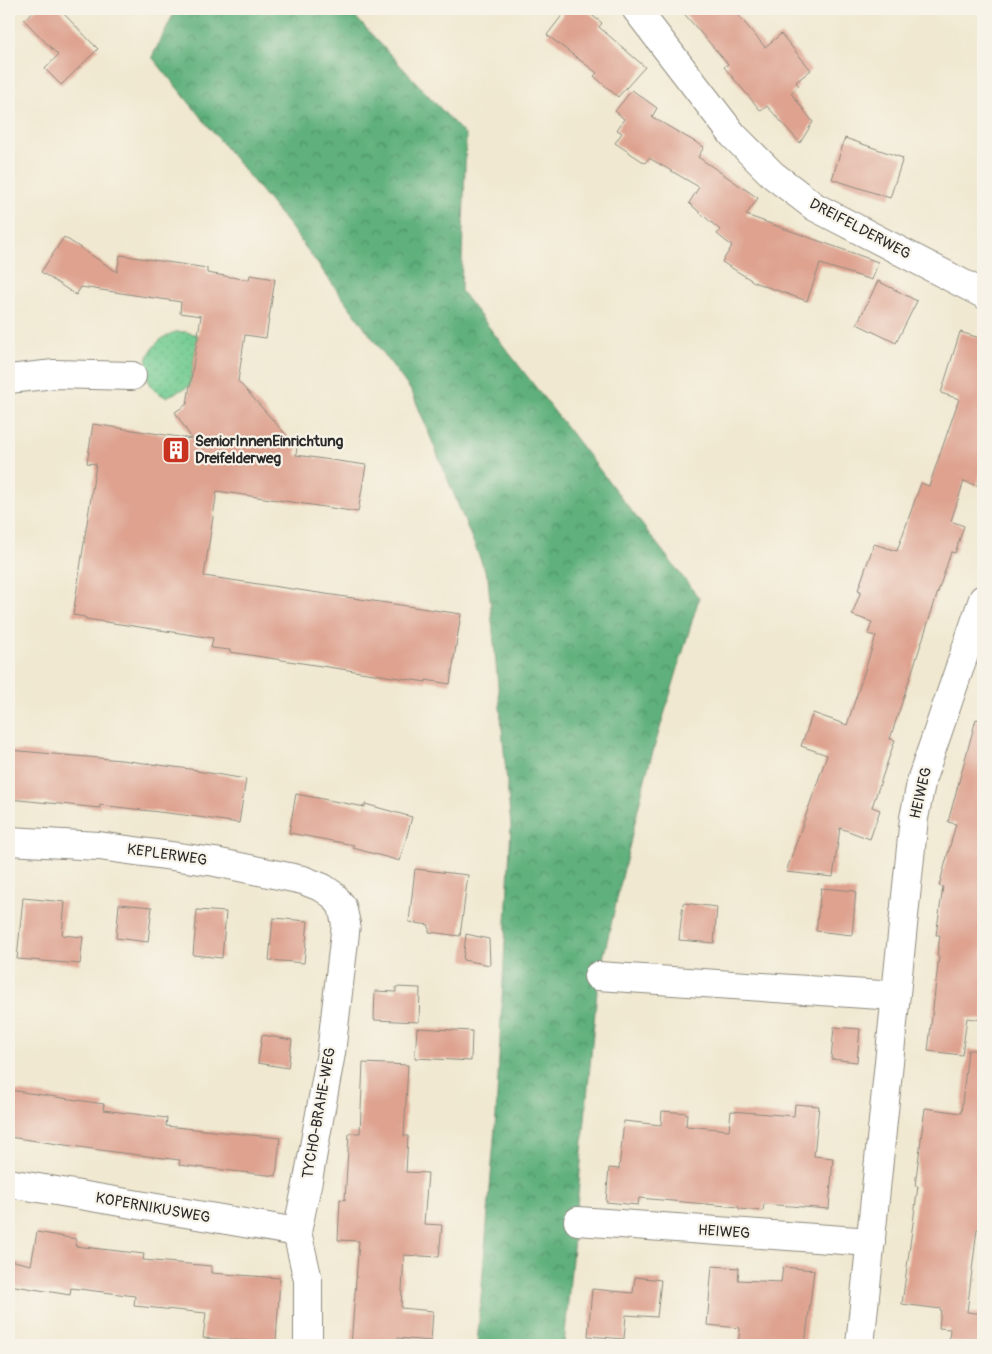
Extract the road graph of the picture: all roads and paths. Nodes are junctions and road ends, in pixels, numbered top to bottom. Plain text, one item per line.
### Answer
1 (636, 9) edge
2 (983, 294) edge
3 (132, 376) dead end
4 (9, 379) edge
5 (983, 599) edge
6 (9, 841) edge
7 (323, 888) joint
8 (598, 976) dead end
9 (895, 996) junction
10 (9, 1184) edge
11 (578, 1221) dead end
12 (297, 1232) junction
13 (871, 1242) junction
14 (308, 1345) edge
15 (860, 1345) edge

1 - 2 street, DREIFELDERWEG
3 - 4 street
5 - 9 street, HEIWEG
6 - 7 street, KEPLERWEG
7 - 12 street, TYCHO-BRAHE-WEG
8 - 9 street
9 - 13 street, HEIWEG
10 - 12 street, KOPERNIKUSWEG
11 - 13 street, HEIWEG
12 - 14 street, TYCHO-BRAHE-WEG
13 - 15 street, HEIWEG

